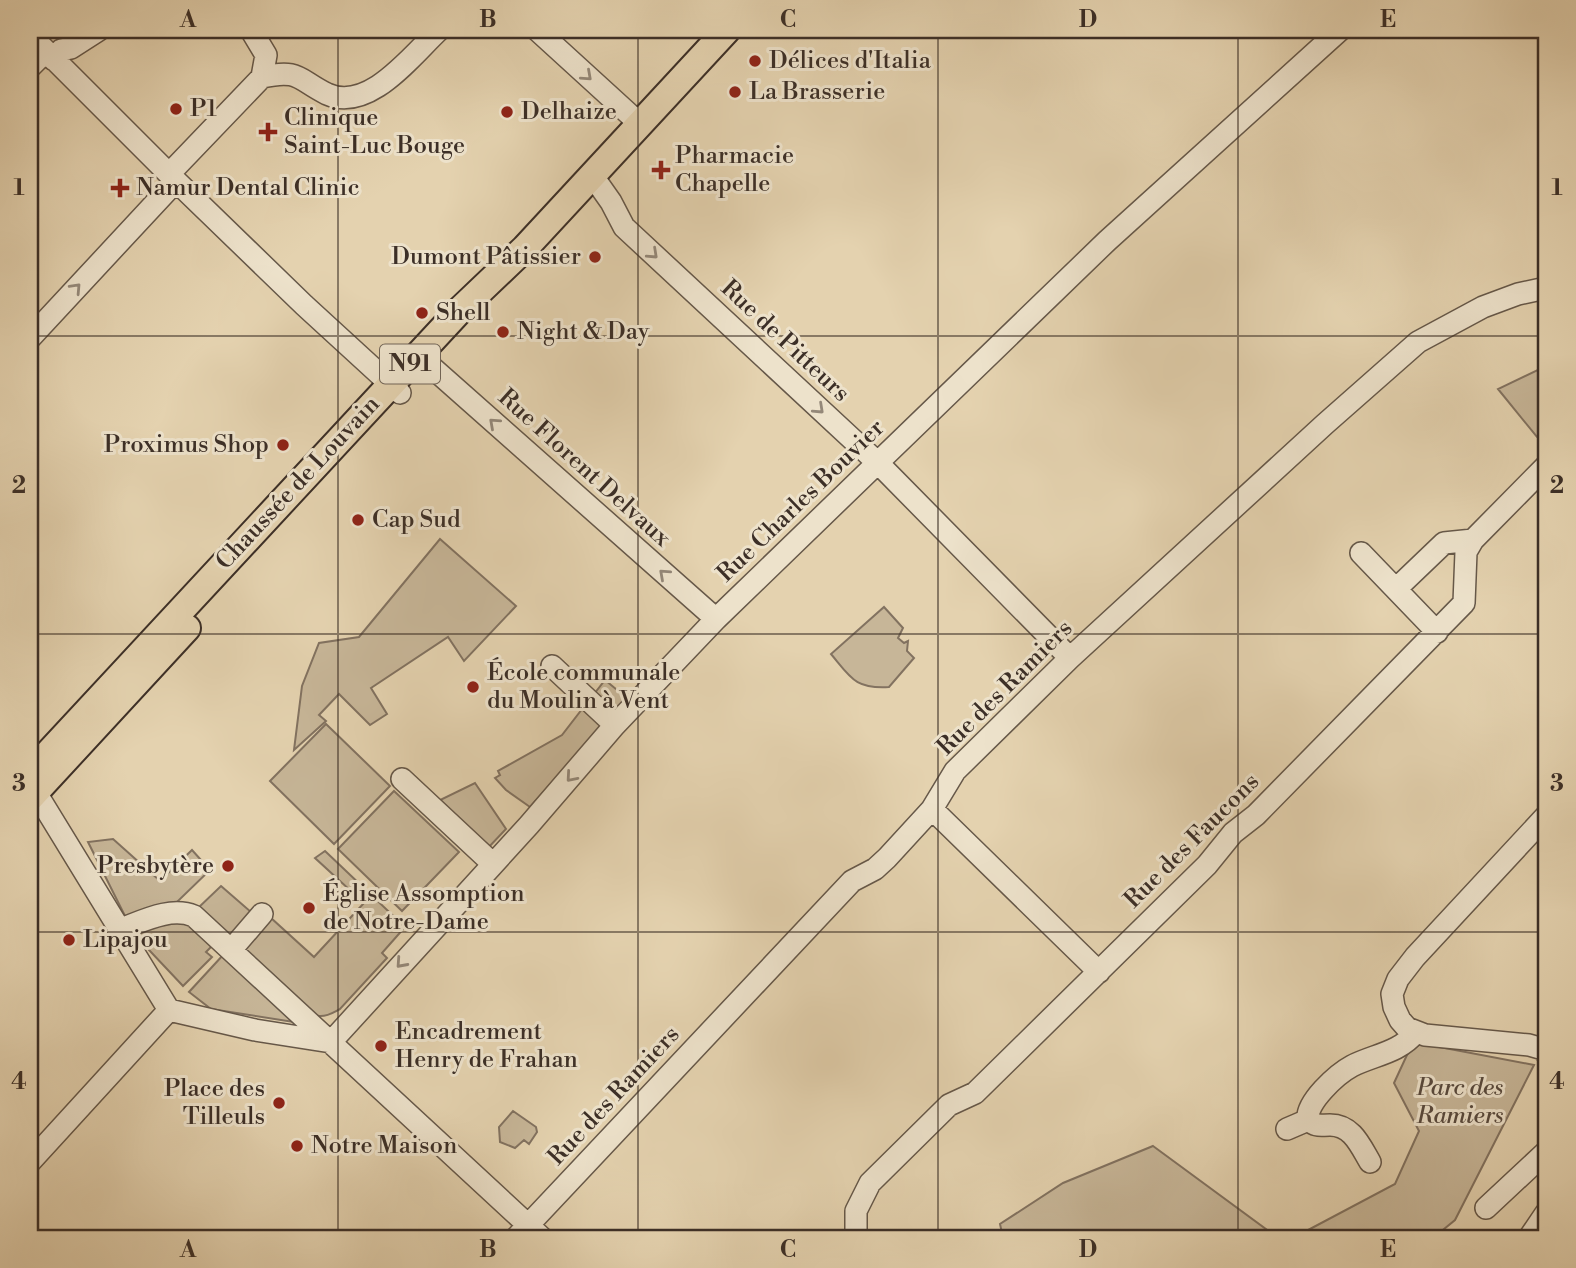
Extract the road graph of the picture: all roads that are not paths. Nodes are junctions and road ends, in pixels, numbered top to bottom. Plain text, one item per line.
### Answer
1 (99, 30) edge
2 (251, 30) edge
3 (439, 30) edge
4 (537, 30) edge
5 (727, 30) edge
6 (1340, 30) edge
7 (30, 36) edge
8 (50, 56) junction
9 (30, 67) edge
10 (262, 77) junction
11 (641, 116) junction
12 (592, 175) junction
13 (172, 178) junction
14 (1546, 288) edge
15 (30, 338) edge
16 (423, 359) junction
17 (392, 385) junction
18 (878, 464) junction
19 (1546, 466) edge
20 (1473, 540) junction
21 (1361, 553) dead end
22 (1397, 588) junction
23 (197, 617) junction
24 (716, 619) junction
25 (161, 629) junction
26 (1437, 632) junction
27 (1070, 658) junction
28 (141, 664) junction
29 (552, 666) dead end
30 (615, 725) junction
31 (402, 779) dead end
32 (31, 788) edge
33 (932, 809) junction
34 (1546, 816) edge
35 (493, 864) junction
36 (262, 914) dead end
37 (118, 930) junction
38 (231, 950) junction
39 (1099, 972) junction
40 (169, 1010) junction
41 (1415, 1033) junction
42 (331, 1042) junction
43 (1546, 1053) edge
44 (1308, 1120) junction
45 (1287, 1129) dead end
46 (1546, 1152) edge
47 (30, 1162) edge
48 (1370, 1162) dead end
49 (1486, 1208) dead end
50 (1546, 1213) edge
51 (529, 1234) edge
52 (856, 1238) edge
53 (1528, 1238) edge

1 - 8 street
2 - 10 street
3 - 10 street
4 -> 11 street
5 - 11 main road, Chaussée de Louvain / N91
6 - 18 street, Rue Charles Bouvier
7 - 8 street
8 - 9 street
8 - 13 street
10 - 13 street
11 - 12 main road, Chaussée de Louvain / N91
11 - 17 street
12 - 16 main road, Chaussée de Louvain / N91
12 -> 18 street, Rue de Pitteurs
15 -> 13 street
13 - 17 street
14 - 27 street, Rue des Ramiers
16 - 17 main road, Chaussée de Louvain / N91
24 -> 16 street, Rue Florent Delvaux
17 - 23 main road, Chaussée de Louvain / N91
17 - 25 main road, Chaussée de Louvain / N91
18 - 24 street, Rue Charles Bouvier
18 - 27 street, Rue de Pitteurs
19 - 20 street
20 - 22 street
20 - 26 street, Rue des Faucons
21 - 22 street
22 - 26 street
23 - 28 street, Chaussée de Louvain / N91
23 - 32 main road, Chaussée de Louvain / N91
24 - 30 street, Rue Charles Bouvier
25 - 28 street, Chaussée de Louvain / N91
25 - 32 main road, Chaussée de Louvain / N91
26 - 39 street, Rue des Faucons
27 - 33 street, Rue des Ramiers
28 - 32 street, Chaussée de Louvain / N91
29 - 30 street
30 -> 35 street, Rue Charles Bouvier
31 - 35 street
32 - 37 street
33 - 39 street
33 - 51 street, Rue des Ramiers
34 - 41 street
35 -> 42 street, Rue Charles Bouvier
36 - 38 street
37 - 38 street
37 - 40 street
38 - 42 street
39 - 52 street, Rue des Faucons
40 - 42 street
40 - 47 street
41 - 43 street
41 - 44 street
42 - 51 street
44 - 45 street
44 - 48 street
46 - 49 street
50 - 53 street

